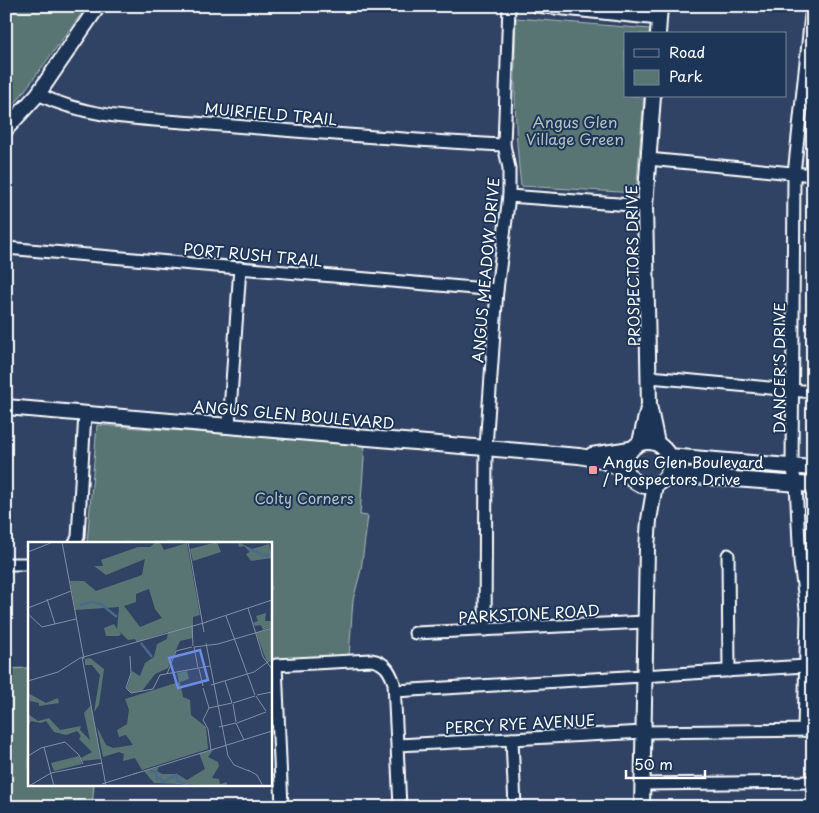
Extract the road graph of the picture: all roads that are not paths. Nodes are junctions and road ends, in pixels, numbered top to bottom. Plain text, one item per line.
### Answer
1 (98, 6) edge
2 (509, 6) edge
3 (536, 6) edge
4 (812, 6) edge
5 (660, 13) edge
6 (658, 32) edge
7 (38, 94) junction
8 (653, 98) edge
9 (6, 129) edge
10 (504, 145) junction
11 (648, 159) junction
12 (794, 174) junction
13 (813, 175) edge
14 (509, 196) junction
15 (645, 206) junction
16 (6, 248) edge
17 (240, 268) junction
18 (497, 290) junction
19 (650, 377) junction
20 (794, 391) junction
21 (813, 392) edge
22 (649, 405) junction
23 (6, 407) edge
24 (85, 413) junction
25 (229, 425) junction
26 (657, 443) junction
27 (635, 446) junction
28 (486, 447) junction
29 (579, 456) junction
30 (669, 456) junction
31 (792, 466) junction
32 (813, 468) edge
33 (626, 471) junction
34 (668, 474) junction
35 (638, 484) junction
36 (796, 484) junction
37 (656, 485) junction
38 (813, 485) edge
39 (649, 520) junction
40 (76, 542) edge
41 (728, 555) dead end
42 (6, 564) edge
43 (28, 564) edge
44 (645, 622) junction
45 (485, 630) junction
46 (414, 633) dead end
47 (810, 640) edge
48 (806, 666) junction
49 (728, 671) junction
50 (646, 677) junction
51 (395, 691) junction
52 (808, 730) edge
53 (644, 732) junction
54 (512, 739) junction
55 (398, 745) junction
56 (813, 782) edge
57 (642, 784) junction
58 (282, 807) edge
59 (400, 807) edge
60 (515, 807) edge
61 (642, 807) edge

1 - 7 street
2 - 10 street, ANGUS MEADOW DRIVE
3 - 5 street
4 - 12 street, DANCER'S DRIVE
5 - 6 street
7 - 9 street
7 - 10 street, MUIRFIELD TRAIL
8 - 11 street, PROSPECTORS DRIVE
10 - 14 street, ANGUS MEADOW DRIVE
11 - 12 street
11 - 15 street, PROSPECTORS DRIVE
12 - 13 street
12 - 20 street, DANCER'S DRIVE
14 - 15 street
14 - 18 street, ANGUS MEADOW DRIVE
15 - 19 street, PROSPECTORS DRIVE
16 - 17 street, PORT RUSH TRAIL
17 - 18 street, PORT RUSH TRAIL
17 - 25 street
18 - 28 street, ANGUS MEADOW DRIVE
19 - 20 street
19 - 22 street, PROSPECTORS DRIVE
20 - 21 street
20 - 31 street, DANCER'S DRIVE
22 - 26 street, PROSPECTORS DRIVE
22 - 27 street, PROSPECTORS DRIVE
23 - 24 street, ANGUS GLEN BOULEVARD
24 - 25 street, ANGUS GLEN BOULEVARD
24 - 40 street
25 - 28 street, ANGUS GLEN BOULEVARD
26 - 27 street
26 - 30 street
27 - 29 street, ANGUS GLEN BOULEVARD
27 - 33 street
28 - 29 street, ANGUS GLEN BOULEVARD
28 - 45 street, ANGUS MEADOW DRIVE
29 - 33 street, ANGUS GLEN BOULEVARD
30 - 31 street
30 - 34 street
31 - 32 street
31 - 36 street, DANCER'S DRIVE
33 - 35 street
34 - 36 street
34 - 37 street
35 - 37 street
35 - 39 street
36 - 38 street
36 - 47 street, DANCER'S DRIVE
37 - 39 street
39 - 44 street
41 - 49 street
42 - 43 street
44 - 45 street, PARKSTONE ROAD
44 - 50 street
45 - 46 street, PARKSTONE ROAD
47 - 48 street, DANCER'S DRIVE
48 - 49 street
48 - 52 street, DANCER'S DRIVE
49 - 50 street
50 - 51 street
50 - 53 street
51 - 55 street
51 - 58 street
52 - 53 street, PERCY RYE AVENUE
53 - 54 street, PERCY RYE AVENUE
53 - 57 street
54 - 55 street, PERCY RYE AVENUE
54 - 60 street
55 - 59 street
56 - 57 street
57 - 61 street

